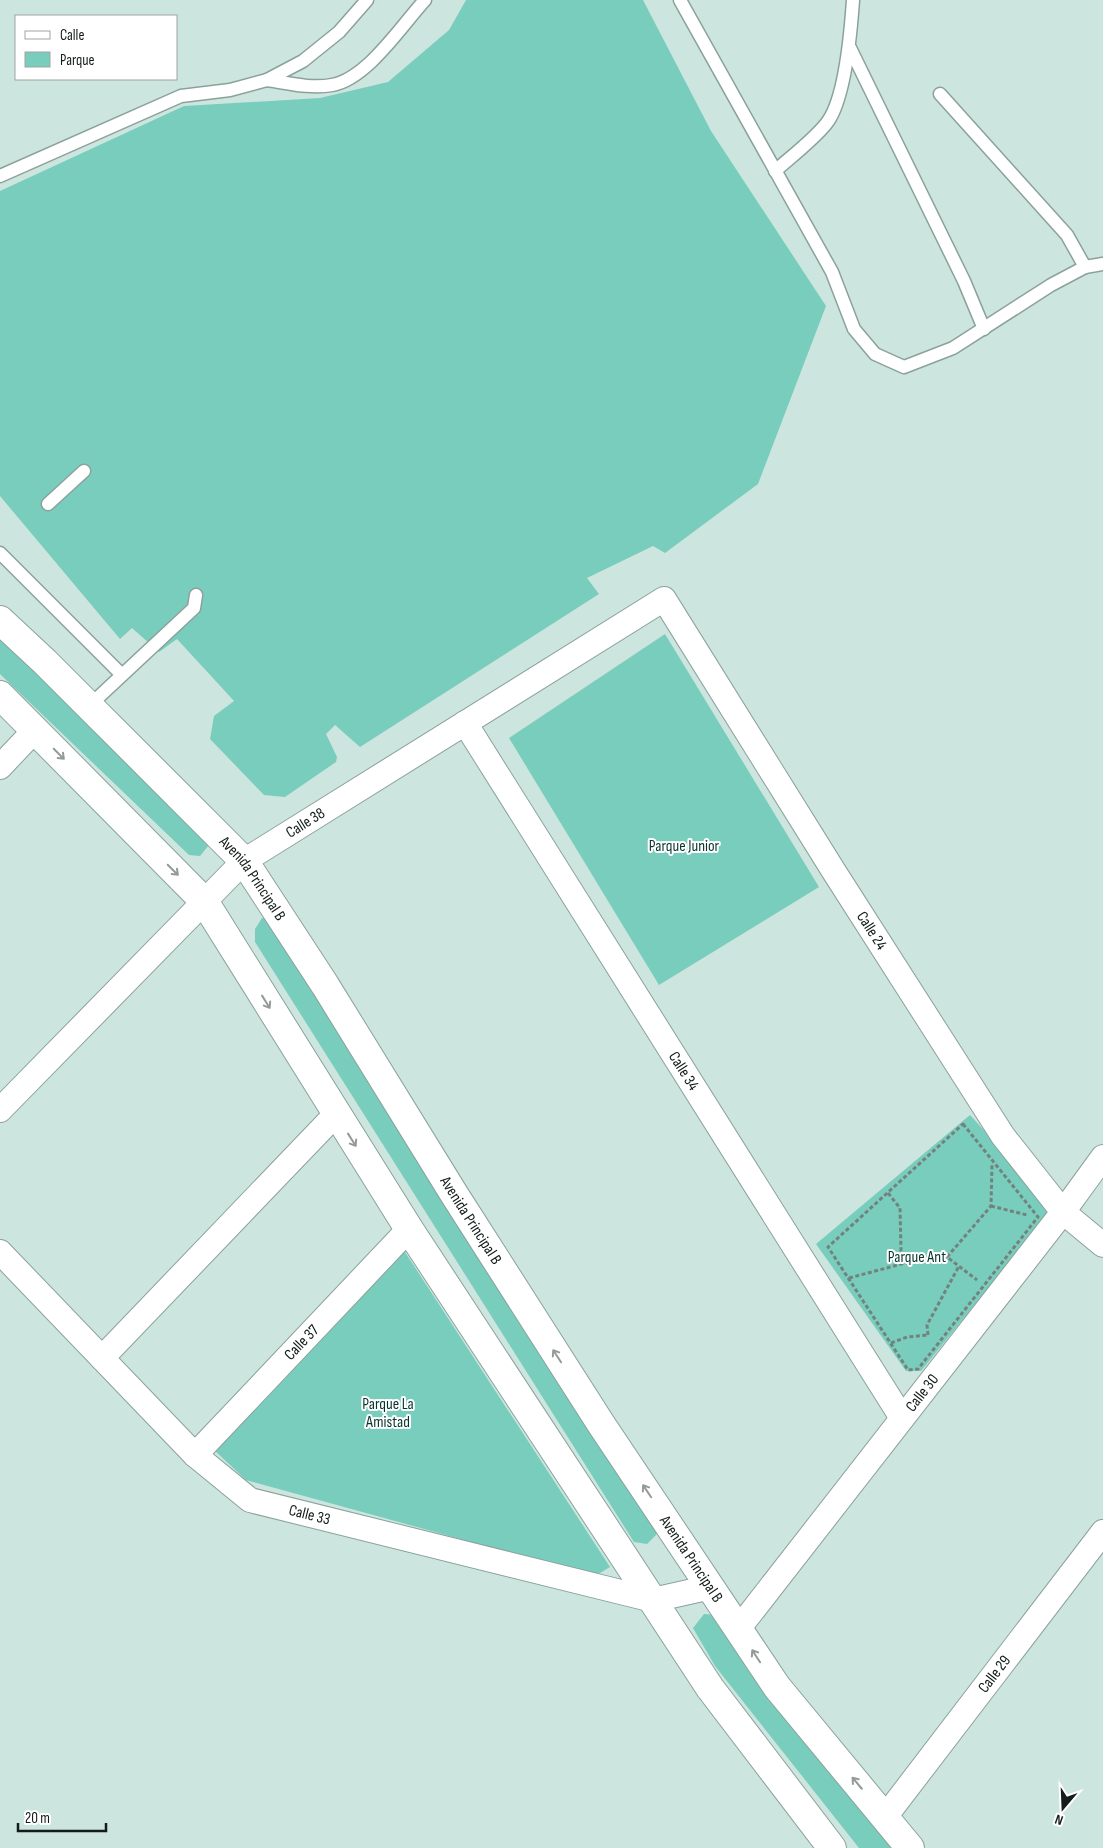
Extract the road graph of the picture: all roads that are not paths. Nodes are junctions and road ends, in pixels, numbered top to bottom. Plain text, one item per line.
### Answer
1 (367, 0) edge
2 (425, 0) edge
3 (680, 0) edge
4 (853, 0) edge
5 (850, 48) junction
6 (267, 80) junction
7 (940, 94) dead end
8 (775, 171) junction
9 (0, 176) edge
10 (1103, 264) edge
11 (1084, 267) junction
12 (984, 329) junction
13 (84, 471) dead end
14 (48, 504) dead end
15 (0, 553) edge
16 (196, 595) dead end
17 (664, 599) joint
18 (0, 620) edge
19 (122, 675) junction
20 (0, 695) edge
21 (89, 706) junction
22 (465, 723) junction
23 (35, 730) junction
24 (0, 767) edge
25 (244, 861) junction
26 (204, 901) junction
27 (0, 1110) edge
28 (336, 1114) junction
29 (1103, 1157) edge
30 (1063, 1212) junction
31 (408, 1229) junction
32 (1103, 1245) edge
33 (0, 1252) edge
34 (102, 1358) junction
35 (902, 1418) junction
36 (195, 1455) junction
37 (1103, 1532) edge
38 (711, 1587) junction
39 (653, 1600) junction
40 (739, 1628) junction
41 (885, 1816) junction
42 (832, 1848) edge
43 (910, 1848) edge

1 - 6 lane
2 - 6 lane
3 - 8 lane
4 - 5 lane
5 - 8 lane
5 - 12 lane
6 - 9 lane
7 - 11 lane
8 - 12 lane
10 - 11 lane
11 - 12 lane
13 - 14 lane
15 - 19 lane
16 - 19 lane
17 - 22 street, Calle 38
17 - 30 street, Calle 24
18 - 21 main road, Avenida Principal B
19 - 21 lane
20 - 23 main road
21 - 25 main road, Avenida Principal B
22 - 25 street, Calle 38
22 - 35 street, Calle 34
23 - 24 street
23 -> 26 main road
25 - 26 street, Calle 38
38 -> 25 main road, Avenida Principal B
26 - 27 street, Calle 38
26 -> 28 main road
28 -> 31 main road
28 - 34 street
29 - 30 street, Calle 30
30 - 32 street, Calle 24
30 - 35 street, Calle 30
31 - 36 street, Calle 37
31 - 39 main road
33 - 34 street, Calle 33
34 - 36 street, Calle 33
35 - 40 street, Calle 30
36 - 39 street, Calle 33
37 - 41 street, Calle 29
38 - 39 street, Calle 33
38 - 40 main road, Avenida Principal B
39 - 42 main road
41 -> 40 main road, Avenida Principal B
41 - 43 main road, Avenida Principal B

